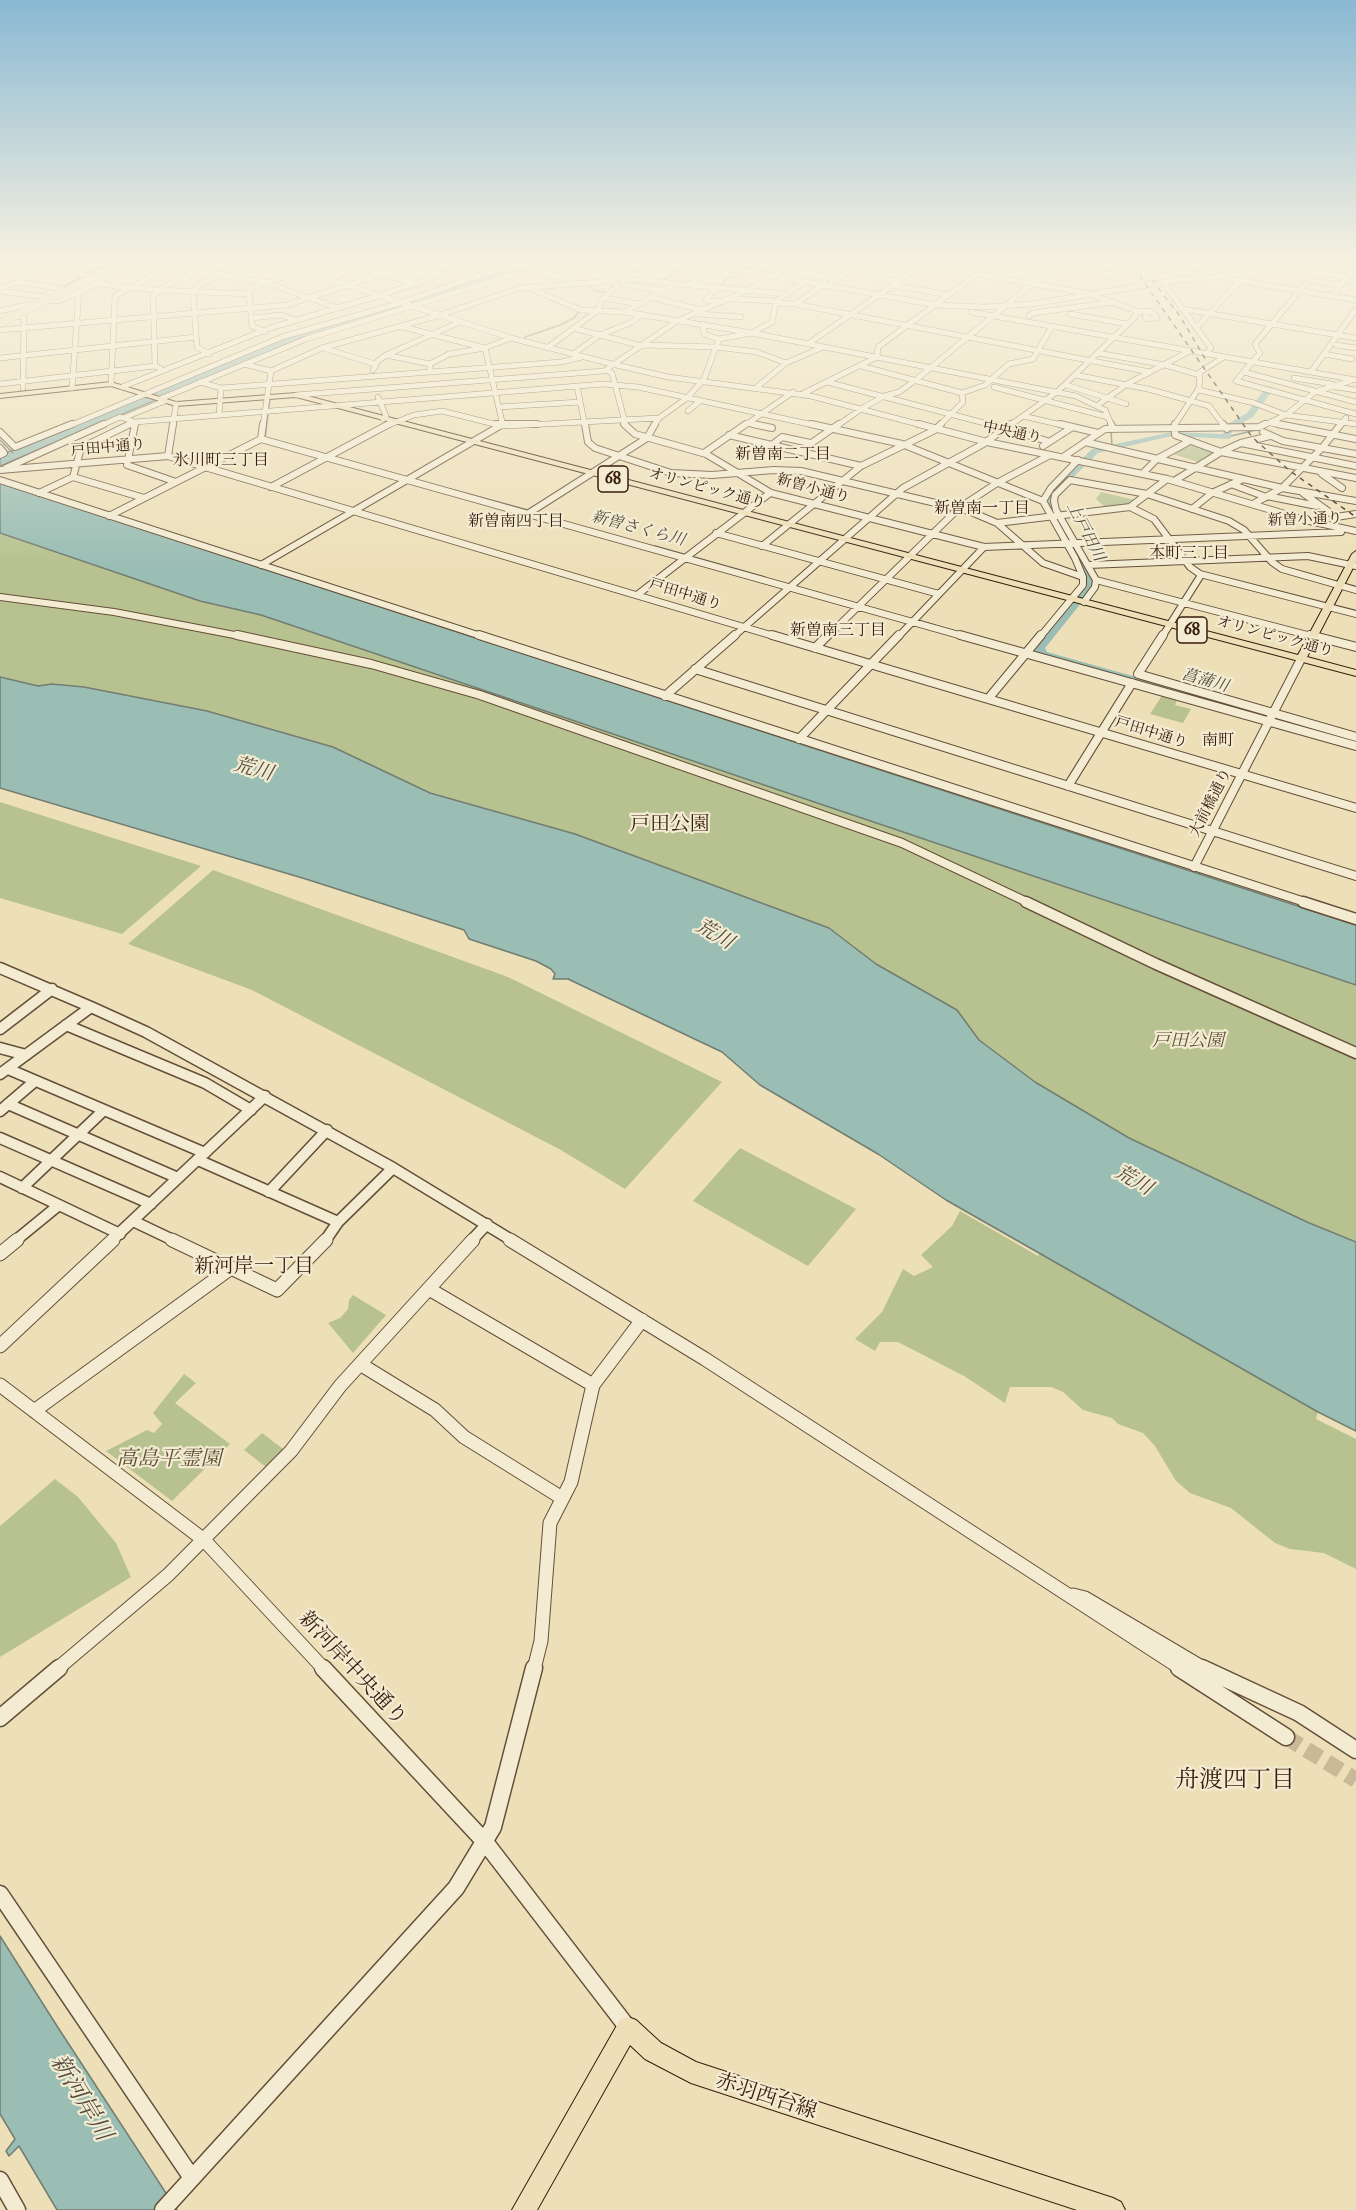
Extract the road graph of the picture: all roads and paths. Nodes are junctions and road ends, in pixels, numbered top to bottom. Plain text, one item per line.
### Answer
1 (23, 362) edge
2 (74, 362) edge
3 (112, 362) edge
4 (156, 362) edge
5 (185, 362) edge
6 (219, 362) edge
7 (248, 362) edge
8 (291, 362) edge
9 (369, 362) edge
10 (421, 362) edge
11 (434, 362) edge
12 (489, 362) edge
13 (559, 362) edge
14 (604, 362) edge
15 (620, 362) edge
16 (710, 362) edge
17 (868, 362) edge
18 (903, 362) edge
19 (934, 362) edge
20 (1018, 362) edge
21 (1089, 362) edge
22 (1101, 362) edge
23 (1149, 362) edge
24 (1170, 362) edge
25 (1216, 362) edge
26 (1253, 362) joint
27 (1320, 362) edge
28 (786, 363) edge
29 (244, 364) junction
30 (375, 364) joint
31 (430, 364) junction
32 (616, 365) junction
33 (1165, 365) junction
34 (156, 366) junction
35 (861, 366) junction
36 (623, 367) junction
37 (928, 367) junction
38 (490, 368) junction
39 (165, 370) junction
40 (271, 371) junction
41 (112, 372) junction
42 (431, 372) junction
43 (609, 372) junction
44 (1150, 372) junction
45 (1244, 372) junction
46 (1311, 372) junction
47 (1075, 375) junction
48 (1200, 375) junction
49 (73, 376) junction
50 (186, 376) junction
51 (374, 376) junction
52 (1294, 378) dead end
53 (917, 379) junction
54 (492, 380) junction
55 (991, 380) junction
56 (1355, 380) edge
57 (703, 381) junction
58 (23, 382) junction
59 (200, 382) junction
60 (827, 382) junction
61 (0, 384) edge
62 (111, 384) junction
63 (614, 384) junction
64 (1127, 384) junction
65 (269, 385) junction
66 (985, 385) junction
67 (1066, 385) junction
68 (577, 386) junction
69 (1334, 386) junction
70 (122, 387) junction
71 (757, 387) junction
72 (72, 388) junction
73 (221, 388) junction
74 (377, 389) junction
75 (1198, 390) junction
76 (1356, 390) edge
77 (864, 391) junction
78 (793, 392) junction
79 (1057, 392) junction
80 (1315, 392) junction
81 (495, 393) junction
82 (962, 393) junction
83 (23, 394) junction
84 (144, 394) junction
85 (802, 394) junction
86 (296, 395) junction
87 (855, 395) dead end
88 (0, 396) edge
89 (884, 396) junction
90 (268, 397) junction
91 (440, 397) junction
92 (687, 398) junction
93 (1108, 398) junction
94 (847, 399) dead end
95 (161, 400) junction
96 (700, 400) junction
97 (1045, 400) junction
98 (1191, 400) junction
99 (1303, 400) junction
100 (220, 401) junction
101 (380, 402) junction
102 (580, 402) junction
103 (838, 402) junction
104 (1356, 402) edge
105 (176, 404) junction
106 (1126, 404) dead end
107 (1098, 405) junction
108 (332, 406) junction
109 (499, 407) junction
110 (861, 409) junction
111 (442, 411) junction
112 (688, 411) dead end
113 (267, 412) junction
114 (954, 413) junction
115 (1353, 413) edge
116 (761, 414) junction
117 (219, 415) junction
118 (1286, 415) junction
119 (1023, 416) junction
120 (1105, 416) junction
121 (121, 418) junction
122 (659, 418) junction
123 (174, 419) junction
124 (383, 419) junction
125 (623, 420) junction
126 (135, 422) junction
127 (393, 422) junction
128 (584, 422) junction
129 (747, 423) junction
130 (1269, 423) junction
131 (1342, 423) junction
132 (1356, 424) edge
133 (503, 426) junction
134 (772, 428) dead end
135 (936, 428) junction
136 (1007, 428) junction
137 (1071, 428) junction
138 (1259, 428) junction
139 (738, 429) junction
140 (831, 429) junction
141 (1109, 429) junction
142 (1229, 429) junction
143 (0, 432) edge
144 (1174, 432) junction
145 (1098, 433) junction
146 (729, 435) junction
147 (1333, 435) junction
148 (1270, 436) junction
149 (647, 438) junction
150 (261, 439) junction
151 (1356, 439) edge
152 (757, 441) junction
153 (1047, 441) junction
154 (987, 442) junction
155 (1085, 442) junction
156 (1188, 442) junction
157 (474, 443) junction
158 (810, 443) junction
159 (1241, 443) junction
160 (902, 444) junction
161 (772, 445) junction
162 (0, 448) edge
163 (1322, 448) junction
164 (800, 451) junction
165 (1036, 452) junction
166 (1221, 452) junction
167 (704, 453) junction
168 (1356, 454) edge
169 (0, 455) edge
170 (1050, 455) junction
171 (168, 456) junction
172 (328, 456) junction
173 (620, 456) junction
174 (1063, 457) junction
175 (1313, 458) junction
176 (1157, 459) junction
177 (128, 460) junction
178 (1082, 461) junction
179 (946, 462) junction
180 (76, 464) junction
181 (861, 466) junction
182 (1356, 466) edge
183 (205, 467) junction
184 (1194, 468) junction
185 (1304, 468) junction
186 (1316, 470) junction
187 (1, 471) edge
188 (737, 473) junction
189 (1143, 473) junction
190 (592, 474) junction
191 (73, 477) junction
192 (1355, 478) edge
193 (410, 479) junction
194 (1243, 479) junction
195 (0, 480) edge
196 (1171, 480) junction
197 (842, 481) junction
198 (176, 482) junction
199 (997, 483) junction
200 (1231, 484) junction
201 (271, 486) junction
202 (1282, 488) junction
203 (1342, 488) junction
204 (1300, 491) junction
205 (1214, 492) junction
206 (39, 493) junction
207 (770, 493) junction
208 (1335, 493) dead end
209 (897, 494) junction
210 (1147, 494) junction
211 (1266, 497) junction
212 (144, 498) junction
213 (1043, 501) junction
214 (1356, 501) edge
215 (813, 504) junction
216 (1253, 504) junction
217 (1320, 506) junction
218 (1130, 507) junction
219 (959, 508) junction
220 (1192, 509) junction
221 (354, 511) junction
222 (531, 511) dead end
223 (743, 513) junction
224 (1356, 514) edge
225 (1059, 515) junction
226 (1287, 515) junction
227 (109, 516) junction
228 (1049, 516) junction
229 (869, 518) junction
230 (997, 523) junction
231 (788, 525) junction
232 (1356, 531) edge
233 (716, 534) junction
234 (932, 534) junction
235 (1249, 536) junction
236 (844, 540) junction
237 (1170, 540) junction
238 (1070, 543) junction
239 (762, 546) junction
240 (1023, 546) junction
241 (984, 548) junction
242 (1356, 554) edge
243 (688, 556) junction
244 (909, 557) junction
245 (1268, 558) junction
246 (819, 561) junction
247 (1185, 561) junction
248 (261, 565) junction
249 (1089, 565) junction
250 (1353, 566) edge
251 (962, 570) junction
252 (1108, 575) dead end
253 (1202, 575) junction
254 (1083, 577) junction
255 (885, 579) junction
256 (1096, 580) junction
257 (791, 585) junction
258 (1116, 585) junction
259 (1339, 586) junction
260 (1356, 590) edge
261 (939, 594) junction
262 (637, 595) junction
263 (0, 597) edge
264 (1078, 601) junction
265 (1183, 602) junction
266 (860, 604) junction
267 (1328, 607) junction
268 (1356, 614) edge
269 (914, 619) junction
270 (1170, 624) junction
271 (744, 627) junction
272 (1313, 636) junction
273 (1356, 647) edge
274 (815, 648) junction
275 (1027, 650) junction
276 (1301, 659) junction
277 (871, 664) junction
278 (695, 669) junction
279 (1356, 673) edge
280 (1132, 683) junction
281 (665, 696) junction
282 (988, 699) junction
283 (826, 711) junction
284 (1271, 717) junction
285 (1101, 733) junction
286 (1356, 736) edge
287 (799, 739) junction
288 (1356, 746) edge
289 (1242, 774) junction
290 (1068, 786) junction
291 (1356, 808) edge
292 (1213, 831) junction
293 (1194, 867) junction
294 (1356, 876) edge
295 (1356, 919) edge
296 (0, 968) edge
297 (52, 989) junction
298 (91, 1007) junction
299 (66, 1025) junction
300 (0, 1029) edge
301 (0, 1048) edge
302 (1356, 1053) edge
303 (26, 1055) junction
304 (4, 1072) edge
305 (34, 1081) junction
306 (266, 1096) junction
307 (4, 1108) edge
308 (104, 1110) junction
309 (251, 1110) junction
310 (327, 1130) junction
311 (78, 1134) junction
312 (0, 1138) edge
313 (201, 1156) junction
314 (51, 1160) junction
315 (393, 1168) junction
316 (0, 1177) edge
317 (178, 1178) junction
318 (22, 1188) junction
319 (269, 1192) junction
320 (151, 1204) junction
321 (59, 1205) junction
322 (133, 1221) junction
323 (338, 1222) junction
324 (488, 1224) junction
325 (120, 1234) junction
326 (0, 1254) edge
327 (231, 1268) junction
328 (429, 1289) junction
329 (642, 1320) junction
330 (0, 1346) edge
331 (360, 1364) junction
332 (0, 1385) edge
333 (593, 1385) junction
334 (34, 1411) junction
335 (562, 1498) junction
336 (204, 1540) junction
337 (1063, 1593) junction
338 (0, 1718) edge
339 (1286, 1737) tunnel mouth
340 (1356, 1750) edge
341 (485, 1842) junction
342 (0, 1894) edge
343 (628, 2028) junction
344 (0, 2180) edge
345 (190, 2180) junction
346 (17, 2210) edge
347 (164, 2210) edge
348 (524, 2210) edge
349 (1113, 2210) edge

1 - 58 street
2 - 49 street
3 - 41 street
4 - 34 street
5 - 39 street
6 - 50 street
7 - 29 street
8 - 40 street
9 - 30 street
10 - 31 street
11 - 31 street
12 - 38 street
13 - 38 street
14 - 32 street, 中央通り
15 - 32 street
16 - 57 street
17 - 35 street
18 - 37 street
19 - 37 street
20 - 55 street
21 - 47 street
22 - 44 street
23 - 33 street
24 - 33 street
25 - 48 street
26 - 45 street
26 - 46 street
27 - 46 street
28 - 71 street
29 - 40 street
29 - 59 street
30 - 51 street
31 - 42 street
32 - 36 street, 中央通り
32 - 43 street
33 - 44 street
33 - 48 street
34 - 39 street
34 - 41 street
35 - 53 street
35 - 60 street
36 - 43 street
36 - 57 street, 中央通り
37 - 53 street
37 - 55 street
38 - 42 street
38 - 54 street
39 - 50 street
39 - 70 street
40 - 65 street
41 - 49 street
41 - 62 street
42 - 51 street
43 - 54 street
43 - 63 street
44 - 64 street
45 - 80 street
45 - 99 street
46 - 56 street
47 - 64 street
47 - 67 street
48 - 75 street
49 - 58 street
49 - 72 street
50 - 84 street
51 - 65 street
51 - 74 street
52 - 69 street
53 - 82 street
53 - 89 street
54 - 74 street
54 - 81 street
55 - 66 street
55 - 79 street
56 - 69 street
57 - 71 street, 中央通り
57 - 92 street
58 - 61 street
58 - 83 street
59 - 73 street
59 - 95 street
60 - 77 street
60 - 85 street
62 - 70 main road, 68
62 - 72 main road, 68
63 - 68 street
63 - 92 street
63 - 125 street
64 - 93 street
64 - 98 street
65 - 73 street
65 - 90 street
66 - 82 street
66 - 97 street
67 - 79 street
67 - 93 street
68 - 81 street
68 - 102 street
69 - 76 street
69 - 80 street
70 - 84 main road, 68
71 - 78 street, 中央通り
72 - 83 main road, 68
73 - 100 street
74 - 86 street
74 - 101 street
75 - 98 street
75 - 118 street
77 - 87 street
77 - 89 street
78 - 85 street, 中央通り
78 - 116 street
79 - 97 street
79 - 107 street
80 - 99 street
80 - 104 street
81 - 91 street
81 - 109 street
82 - 114 street
83 - 88 main road, 68
84 - 95 main road, 68
84 - 143 street
85 - 103 street, 中央通り
86 - 90 main road, オリンピック通り / 68
86 - 108 main road, オリンピック通り / 68
89 - 110 street
89 - 114 street
90 - 100 main road, オリンピック通り / 68
90 - 113 street
91 - 101 street
91 - 111 street
92 - 96 street
92 - 122 street
93 - 106 street
93 - 107 street
94 - 103 street
95 - 105 main road, オリンピック通り / 68
95 - 121 street
96 - 112 street
96 - 116 street
97 - 119 street
97 - 120 street
98 - 142 street
98 - 144 street
99 - 115 street
99 - 118 street
100 - 105 main road, オリンピック通り / 68
100 - 117 street
101 - 108 street
101 - 124 street
102 - 109 street
102 - 128 street
103 - 110 street, 中央通り
105 - 123 street
107 - 120 street
108 - 113 street
108 - 124 main road, オリンピック通り / 68
109 - 133 street
110 - 135 street, 中央通り
110 - 140 street
111 - 127 street
111 - 133 street
113 - 117 street
113 - 150 street
114 - 135 street
114 - 136 street
115 - 131 street
116 - 129 street
116 - 140 street
117 - 123 street
118 - 130 street
118 - 131 street
119 - 136 street
119 - 137 street
120 - 141 street
121 - 126 street
121 - 187 street
122 - 125 street
122 - 149 street
123 - 126 street
123 - 171 street
124 - 127 main road, オリンピック通り / 68
125 - 128 street
125 - 149 street, 新曽小通り
126 - 177 street
126 - 180 street
127 - 157 main road, オリンピック通り / 68
127 - 172 street
128 - 133 street
128 - 173 street
129 - 134 street
129 - 139 street
130 - 138 street
130 - 147 street
131 - 132 street
131 - 147 street
133 - 157 street
135 - 154 street, 中央通り
135 - 160 street
136 - 153 street
136 - 154 street
137 - 145 street
137 - 153 street
138 - 142 street
138 - 148 street
139 - 146 street
139 - 152 street
140 - 158 street
140 - 160 street
141 - 144 street
141 - 145 street
142 - 144 street
144 - 156 street
145 - 155 street
146 - 152 street
146 - 167 street
147 - 151 street
147 - 163 street
148 - 159 street
148 - 163 street
149 - 167 street, 新曽小通り
149 - 173 street
150 - 172 street
150 - 183 street
152 - 161 street
153 - 165 street
154 - 165 street, 中央通り
154 - 179 street
155 - 174 street
155 - 176 street
156 - 166 street
156 - 176 street
157 - 190 main road, オリンピック通り / 68
157 - 193 street
158 - 161 street
158 - 164 street
159 - 166 street
159 - 175 street
160 - 179 street
160 - 181 street
161 - 164 street
162 - 169 street
163 - 168 street
163 - 175 street
164 - 181 street
165 - 170 street, 中央通り
166 - 184 street
166 - 185 street
167 - 188 street, 新曽小通り
170 - 174 street, 中央通り
170 - 199 street
171 - 177 street, 戸田中通り
171 - 183 street, 戸田中通り
172 - 193 street
172 - 201 street
173 - 188 street
173 - 190 street
174 - 178 street, 中央通り
175 - 182 street
175 - 185 street
176 - 184 street
176 - 189 street
177 - 180 street, 戸田中通り
177 - 198 street
178 - 189 street, 中央通り
178 - 213 street
179 - 199 street
179 - 209 street
180 - 187 street, 戸田中通り
180 - 191 street
181 - 197 street
183 - 198 street
183 - 201 street, 戸田中通り
184 - 194 street
184 - 196 street
185 - 186 street
185 - 202 street
186 - 192 street
186 - 203 street
188 - 197 street
188 - 207 street, 新曽小通り
189 - 196 street, 中央通り
190 - 222 street
190 - 223 main road, オリンピック通り / 68
191 - 206 street
191 - 212 street
192 - 203 street
193 - 221 street
193 - 243 street
194 - 200 street
194 - 202 street
195 - 206 street
196 - 205 street, 中央通り
196 - 210 street
197 - 209 street
197 - 215 street
198 - 212 street
199 - 213 street
199 - 219 street
200 - 205 street
200 - 211 street
201 - 221 street, 戸田中通り
202 - 204 street
202 - 211 street
203 - 208 street
204 - 214 street
204 - 217 street
205 - 216 street, 中央通り
205 - 220 street
206 - 227 street
207 - 215 street, 新曽小通り
207 - 223 street
209 - 219 street
209 - 229 street
210 - 218 street
210 - 220 street
210 - 225 street
211 - 216 street
211 - 217 street
212 - 227 street
213 - 228 street
215 - 229 street, 新曽小通り
215 - 231 street
216 - 226 street, 中央通り
217 - 224 street
217 - 226 street
218 - 225 street
218 - 237 street
219 - 230 street
219 - 234 street
220 - 235 street
221 - 248 street
221 - 262 street, 戸田中通り
223 - 231 main road, オリンピック通り / 68
223 - 233 street
225 - 228 street
225 - 238 street
226 - 232 street, 中央通り
227 - 248 street
228 - 230 street
228 - 238 street
229 - 234 street, 新曽小通り
229 - 236 street
230 - 240 street
231 - 236 main road, オリンピック通り / 68
231 - 239 street
232 - 235 street, 新曽小通り
233 - 239 street
233 - 243 street
234 - 241 street, 新曽小通り
234 - 244 street
235 - 237 street, 新曽小通り
235 - 245 street
236 - 244 main road, オリンピック通り / 68
236 - 246 street
237 - 238 street, 新曽小通り
237 - 247 street
238 - 240 street, 新曽小通り
238 - 249 street
238 - 254 street
239 - 246 street
240 - 241 street, 新曽小通り
240 - 254 street
241 - 251 street
242 - 250 main road
243 - 257 street
243 - 262 street
244 - 251 main road, オリンピック通り / 68
244 - 255 street
245 - 247 street
245 - 250 street
245 - 259 street
246 - 255 street
246 - 257 street
247 - 249 street
247 - 253 street
248 - 281 street
249 - 256 street
250 - 259 main road
251 - 261 street
251 - 264 main road, オリンピック通り / 68
252 - 258 street
253 - 265 street
253 - 267 street
254 - 264 street
255 - 261 street
255 - 266 street
256 - 258 street
256 - 264 street
257 - 266 street
257 - 271 street
258 - 265 street
259 - 260 street
259 - 267 main road
261 - 269 street
262 - 271 street, 戸田中通り
263 - 302 street
264 - 270 main road, オリンピック通り / 68
264 - 275 street
265 - 270 street
265 - 272 street
266 - 269 street
266 - 274 street
267 - 268 street
267 - 272 main road
269 - 275 street
269 - 277 street
270 - 276 main road, オリンピック通り / 68
270 - 284 street
271 - 274 street, 戸田中通り
271 - 278 street
272 - 273 street
272 - 276 main road
274 - 277 street, 戸田中通り
275 - 280 street
275 - 282 street
276 - 279 main road, オリンピック通り / 68
276 - 284 street, 大前橋通り
277 - 282 street, 戸田中通り
277 - 283 street
278 - 281 street
278 - 283 street
280 - 284 street
280 - 285 street
281 - 287 street
282 - 285 street, 戸田中通り
283 - 287 street
283 - 290 street
284 - 286 street
284 - 288 street
284 - 289 street, 大前橋通り
285 - 289 street, 戸田中通り
285 - 290 street
287 - 293 street
289 - 291 street, 戸田中通り
289 - 292 street, 大前橋通り
290 - 292 street
292 - 293 street, 大前橋通り
292 - 294 street
293 - 295 street
296 - 297 street
297 - 298 street
297 - 300 street
298 - 299 street
298 - 306 street
299 - 303 street
299 - 309 street
301 - 303 street
303 - 304 street
304 - 305 street
305 - 307 street
305 - 308 street
306 - 309 street
306 - 310 street
307 - 311 street
308 - 311 street
308 - 313 street
309 - 313 street
310 - 315 street
310 - 319 street
311 - 314 street
311 - 317 street
312 - 314 street
313 - 317 street
313 - 319 street
314 - 318 street
314 - 320 street
315 - 323 street
315 - 324 street
316 - 318 street
317 - 320 street
318 - 321 street
319 - 323 street
320 - 322 street
321 - 325 street
321 - 326 street
322 - 325 street
322 - 327 street
323 - 327 street
324 - 328 street
324 - 329 street
325 - 330 street
327 - 334 street
328 - 331 street
328 - 333 street
329 - 333 street
329 - 337 street
331 - 335 street
331 - 336 street
332 - 334 street, 新河岸中央通り
333 - 335 street
334 - 336 street, 新河岸中央通り
335 - 341 street
336 - 338 street
336 - 341 street, 新河岸中央通り
337 - 339 street
337 - 340 street
341 - 343 street, 新河岸中央通り
341 - 345 street
342 - 345 street
343 - 348 main road
343 - 349 main road, 赤羽西台線
344 - 346 street
345 - 347 street

